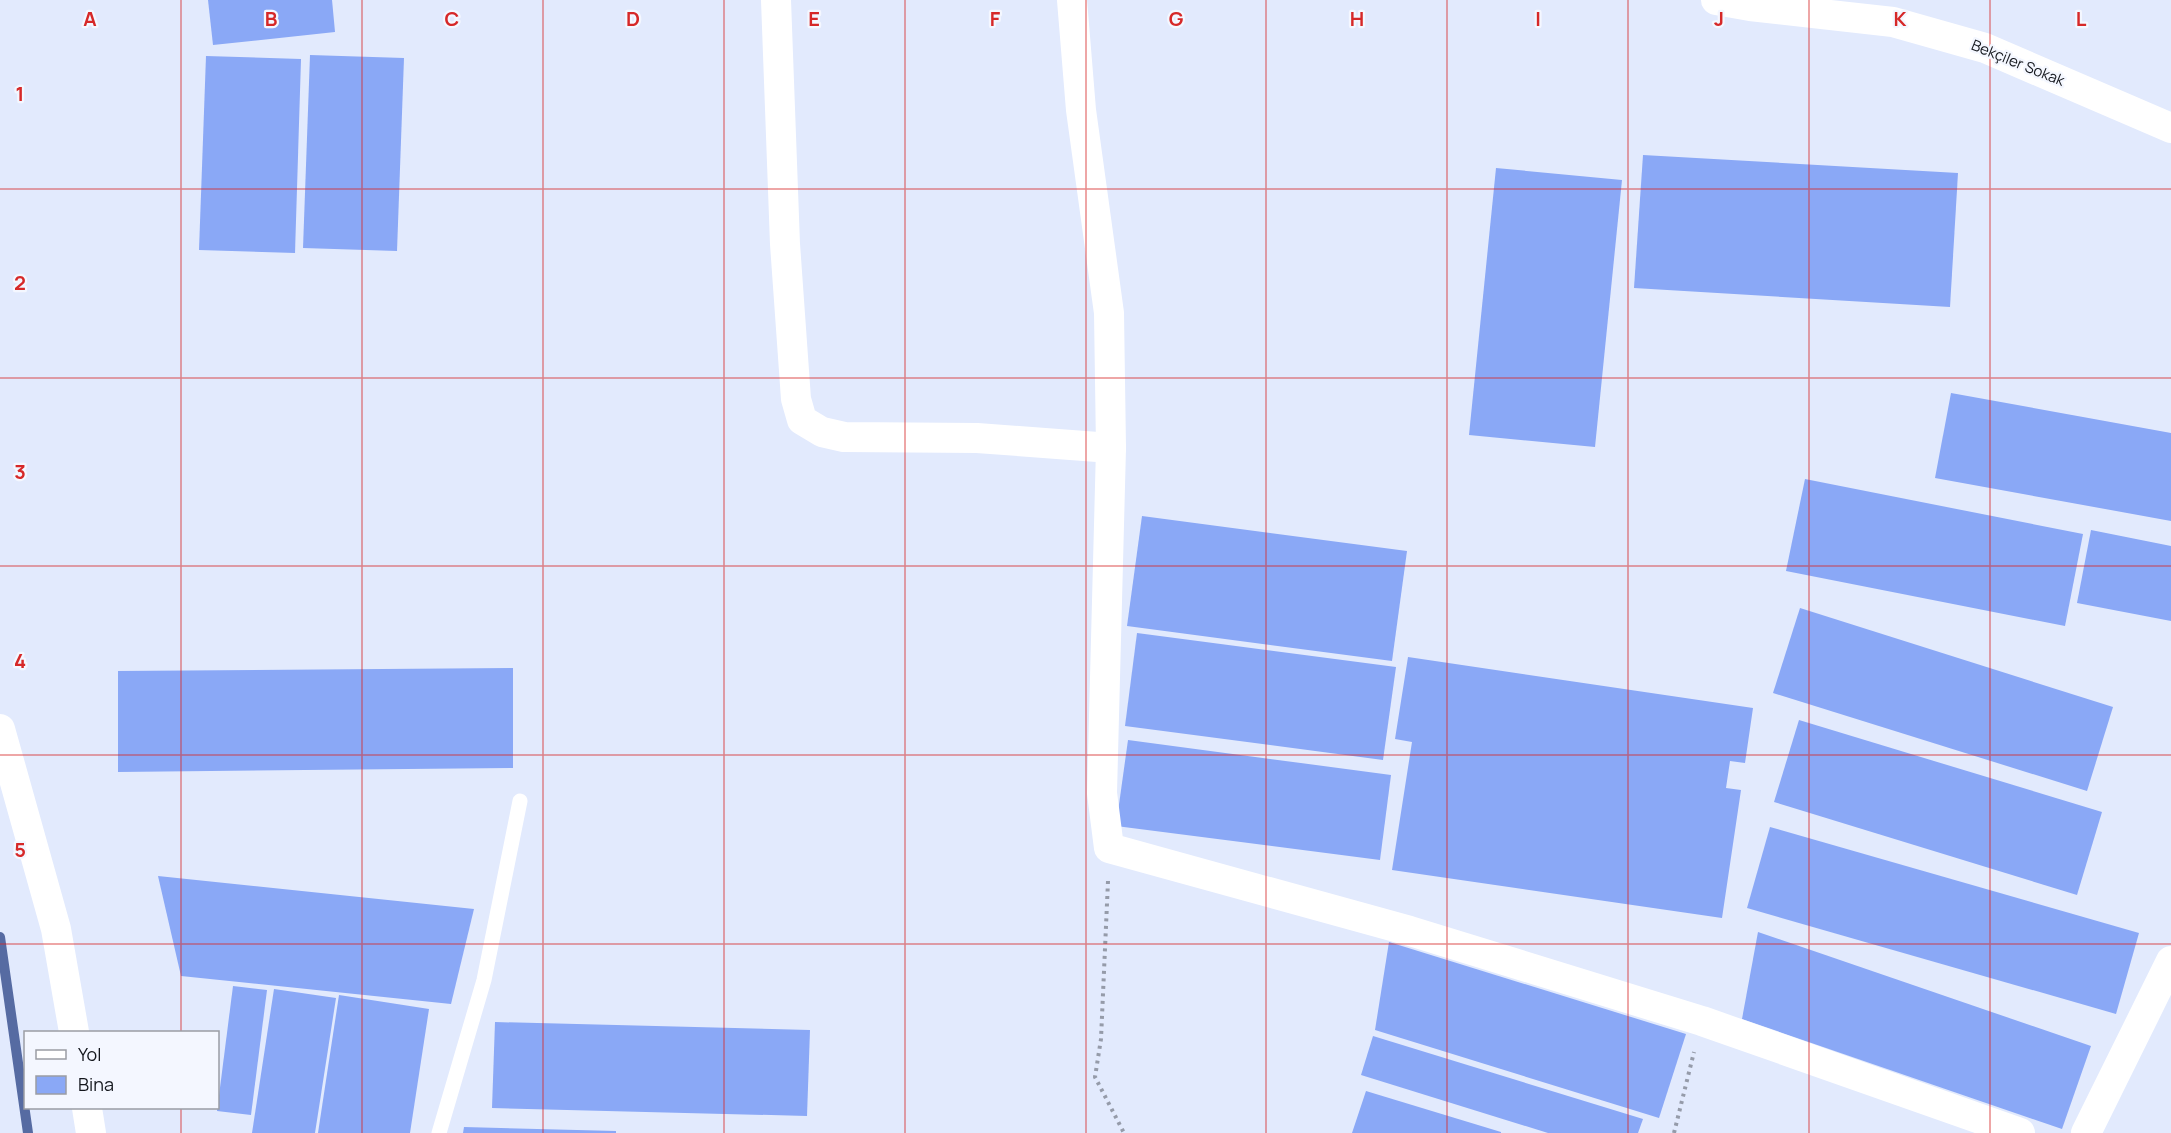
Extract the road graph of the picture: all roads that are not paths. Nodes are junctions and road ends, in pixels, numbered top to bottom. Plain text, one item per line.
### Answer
1 (776, 0) edge
2 (1072, 0) edge
3 (1716, 0) edge
4 (2171, 128) edge
5 (1111, 448) junction
6 (0, 729) edge
7 (520, 801) dead end
8 (2171, 961) edge
9 (74, 1031) edge
10 (87, 1109) edge
11 (91, 1133) edge
12 (440, 1133) edge
13 (2020, 1133) edge
14 (2086, 1133) edge

1 - 5 street
2 - 5 street
3 - 4 street, Bekçiler Sokak
5 - 13 street
6 - 9 street
7 - 12 lane
8 - 14 street
10 - 11 street

